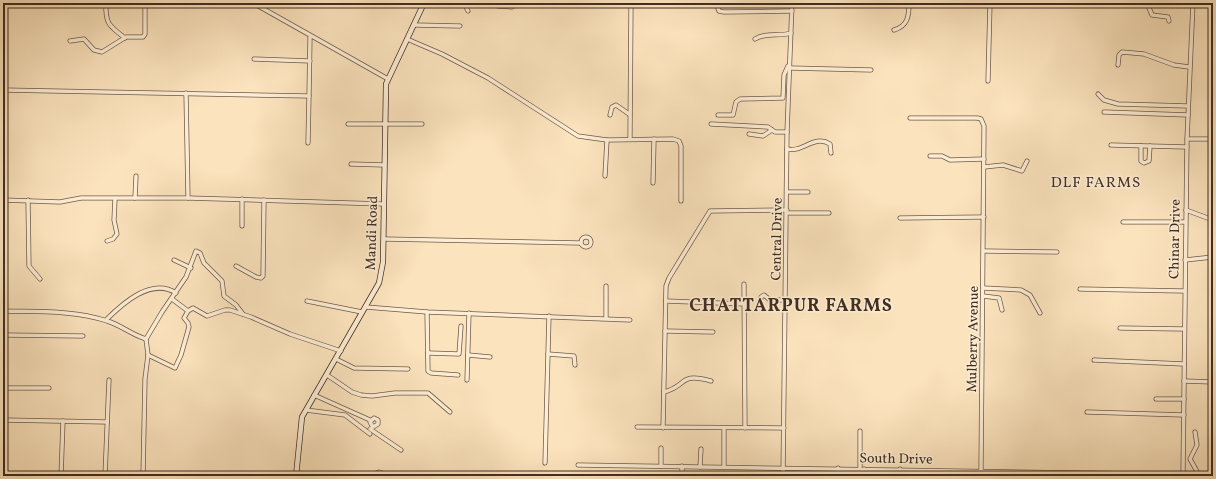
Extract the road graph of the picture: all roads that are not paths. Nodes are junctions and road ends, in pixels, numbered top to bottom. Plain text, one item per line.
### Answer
1 (106, 3) edge
2 (145, 3) edge
3 (253, 3) edge
4 (424, 3) edge
5 (460, 3) edge
6 (496, 3) edge
7 (518, 3) edge
8 (630, 3) edge
9 (716, 3) edge
10 (792, 3) edge
11 (909, 3) edge
12 (990, 3) edge
13 (1147, 3) edge
14 (1193, 3) edge
15 (468, 11) dead end
16 (792, 12) junction
17 (1169, 21) dead end
18 (414, 25) junction
19 (460, 26) dead end
20 (894, 30) dead end
21 (791, 33) junction
22 (310, 36) junction
23 (125, 38) junction
24 (407, 39) junction
25 (755, 39) dead end
26 (70, 41) dead end
27 (254, 59) dead end
28 (790, 59) junction
29 (310, 61) junction
30 (1118, 65) dead end
31 (1190, 67) junction
32 (790, 68) junction
33 (871, 70) dead end
34 (388, 79) junction
35 (988, 81) dead end
36 (3, 90) edge
37 (186, 93) junction
38 (1098, 94) dead end
39 (309, 96) junction
40 (1188, 106) junction
41 (1104, 112) dead end
42 (630, 114) junction
43 (610, 115) dead end
44 (718, 115) dead end
45 (1188, 115) junction
46 (910, 118) dead end
47 (348, 124) dead end
48 (385, 124) junction
49 (422, 124) dead end
50 (711, 124) dead end
51 (772, 130) junction
52 (787, 132) junction
53 (749, 134) dead end
54 (630, 138) junction
55 (654, 139) junction
56 (1187, 139) junction
57 (1213, 139) edge
58 (607, 140) junction
59 (308, 143) dead end
60 (1111, 145) dead end
61 (1141, 146) junction
62 (1150, 146) junction
63 (1187, 147) junction
64 (787, 149) junction
65 (830, 153) dead end
66 (930, 156) dead end
67 (984, 159) junction
68 (1027, 161) dead end
69 (351, 164) dead end
70 (384, 165) junction
71 (984, 167) junction
72 (136, 176) dead end
73 (605, 176) dead end
74 (653, 184) dead end
75 (787, 192) junction
76 (808, 192) dead end
77 (135, 198) junction
78 (188, 198) junction
79 (115, 199) junction
80 (3, 200) edge
81 (28, 200) junction
82 (242, 200) junction
83 (264, 200) junction
84 (681, 201) dead end
85 (384, 204) junction
86 (1186, 210) junction
87 (787, 212) junction
88 (829, 213) dead end
89 (984, 217) junction
90 (900, 218) dead end
91 (1213, 220) edge
92 (1123, 222) dead end
93 (1185, 222) junction
94 (242, 226) dead end
95 (384, 239) junction
96 (107, 241) dead end
97 (580, 243) dead end
98 (984, 251) junction
99 (1057, 252) dead end
100 (1213, 257) edge
101 (174, 260) dead end
102 (1185, 260) junction
103 (236, 266) dead end
104 (190, 268) junction
105 (40, 279) dead end
106 (744, 284) dead end
107 (606, 286) dead end
108 (983, 288) junction
109 (1080, 289) dead end
110 (1184, 291) junction
111 (176, 293) junction
112 (983, 296) junction
113 (172, 298) junction
114 (786, 300) junction
115 (307, 301) dead end
116 (666, 301) junction
117 (745, 304) junction
118 (760, 304) dead end
119 (366, 307) junction
120 (1002, 310) dead end
121 (3, 311) edge
122 (188, 311) junction
123 (362, 312) junction
124 (427, 312) junction
125 (469, 313) junction
126 (1040, 313) dead end
127 (243, 314) junction
128 (549, 316) junction
129 (606, 318) junction
130 (106, 320) junction
131 (630, 320) dead end
132 (461, 326) dead end
133 (1120, 328) dead end
134 (1184, 329) junction
135 (665, 331) junction
136 (713, 332) dead end
137 (3, 335) edge
138 (83, 336) dead end
139 (146, 339) junction
140 (341, 351) junction
141 (428, 352) junction
142 (548, 354) junction
143 (148, 355) junction
144 (468, 355) junction
145 (490, 357) dead end
146 (336, 358) junction
147 (1094, 360) dead end
148 (1184, 364) junction
149 (575, 365) dead end
150 (408, 369) dead end
151 (327, 375) junction
152 (458, 375) dead end
153 (109, 380) dead end
154 (467, 380) dead end
155 (711, 381) dead end
156 (1184, 381) junction
157 (1213, 382) edge
158 (3, 388) edge
159 (49, 388) dead end
160 (664, 392) junction
161 (314, 395) junction
162 (1156, 399) dead end
163 (1184, 399) junction
164 (306, 410) junction
165 (450, 412) dead end
166 (1087, 412) dead end
167 (1184, 415) junction
168 (3, 420) edge
169 (370, 420) junction
170 (62, 421) junction
171 (107, 422) junction
172 (373, 427) junction
173 (637, 427) dead end
174 (663, 428) junction
175 (724, 428) junction
176 (745, 428) junction
177 (784, 428) junction
178 (860, 431) dead end
179 (1195, 432) dead end
180 (370, 434) dead end
181 (661, 448) dead end
182 (700, 449) dead end
183 (401, 450) dead end
184 (545, 463) dead end
185 (578, 465) dead end
186 (661, 466) junction
187 (682, 466) junction
188 (700, 466) junction
189 (724, 467) junction
190 (784, 467) junction
191 (838, 468) junction
192 (862, 469) junction
193 (900, 469) junction
194 (981, 470) junction
195 (1061, 474) edge
196 (1141, 475) edge
197 (1181, 475) edge
198 (1199, 475) junction
199 (1213, 475) edge
200 (61, 476) edge
201 (105, 476) edge
202 (143, 476) edge
203 (296, 476) edge
204 (370, 476) edge
205 (391, 476) edge
206 (682, 476) edge
207 (783, 476) edge
208 (838, 476) edge
209 (864, 476) edge
210 (900, 476) edge

1 - 23 street
2 - 23 street
3 - 22 street
4 - 18 street, Mandi Road
5 - 15 street
6 - 7 street
8 - 42 street
9 - 16 street
10 - 16 street, Central Drive
11 - 20 street
12 - 35 street
13 - 17 street
14 - 31 street, Chinar Drive
16 - 21 street, Central Drive
18 - 19 street
18 - 24 street, Mandi Road
21 - 25 street
21 - 28 street, Central Drive
22 - 29 street
22 - 34 street
23 - 26 street
24 - 34 street, Mandi Road
24 - 58 street
27 - 29 street
28 - 32 street, Central Drive
28 - 44 street
29 - 39 street
30 - 31 street
31 - 40 street, Chinar Drive
32 - 33 street
32 - 52 street, Central Drive
34 - 48 street, Mandi Road
36 - 37 street
37 - 39 street
37 - 78 street
38 - 40 street
39 - 59 street
40 - 45 street, Chinar Drive
41 - 45 street
42 - 43 street
42 - 54 street
45 - 56 street, Chinar Drive
46 - 67 street, Mulberry Avenue
47 - 48 street
48 - 49 street
48 - 70 street, Mandi Road
50 - 51 street
51 - 52 street
51 - 53 street
52 - 64 street, Central Drive
54 - 55 street
54 - 58 street
55 - 74 street
55 - 84 street
56 - 57 street
56 - 63 street, Chinar Drive
58 - 73 street
60 - 61 street
61 - 62 street
61 - 62 street
62 - 63 street
63 - 86 street, Chinar Drive
64 - 65 street
64 - 75 street, Central Drive
66 - 67 street
67 - 71 street, Mulberry Avenue
68 - 71 street
69 - 70 street
70 - 85 street, Mandi Road
71 - 89 street, Mulberry Avenue
72 - 77 street
75 - 76 street
75 - 87 street, Central Drive
77 - 78 street
77 - 79 street
78 - 82 street
79 - 81 street
79 - 96 street
80 - 81 street
81 - 105 street
82 - 83 street
82 - 94 street
83 - 85 street
83 - 103 street
85 - 95 street, Mandi Road
86 - 91 street
86 - 93 street, Chinar Drive
87 - 88 street
87 - 114 street, Central Drive
87 - 116 street
89 - 90 street
89 - 98 street, Mulberry Avenue
92 - 93 street
93 - 102 street, Chinar Drive
95 - 97 street
95 - 119 street, Mandi Road
98 - 99 street
98 - 108 street, Mulberry Avenue
100 - 102 street
101 - 104 street
102 - 110 street, Chinar Drive
104 - 111 street
104 - 127 street
106 - 117 street
107 - 129 street
108 - 112 street, Mulberry Avenue
108 - 126 street
109 - 110 street
110 - 134 street, Chinar Drive
111 - 113 street
111 - 130 street
112 - 120 street
112 - 194 street, Mulberry Avenue
113 - 122 street
113 - 139 street
114 - 118 street
114 - 177 street, Central Drive
115 - 123 street
116 - 117 street
116 - 135 street
117 - 176 street
119 - 123 street, Mandi Road
119 - 124 street
121 - 130 street
122 - 127 street
122 - 143 street
123 - 140 street, Mandi Road
124 - 125 street
124 - 141 street
125 - 128 street
125 - 144 street
127 - 140 street
128 - 129 street
128 - 142 street
129 - 131 street
130 - 139 street
132 - 141 street
133 - 134 street
134 - 148 street, Chinar Drive
135 - 136 street
135 - 160 street
137 - 138 street
139 - 143 street
140 - 146 street, Mandi Road
141 - 152 street
142 - 149 street
142 - 184 street
143 - 202 street
144 - 145 street
144 - 154 street
146 - 150 street
146 - 151 street, Mandi Road
147 - 148 street
148 - 156 street, Chinar Drive
151 - 161 street, Mandi Road
151 - 165 street
153 - 171 street
155 - 160 street
156 - 157 street
156 - 163 street, Chinar Drive
158 - 159 street
160 - 174 street
161 - 164 street, Mandi Road
161 - 169 street
162 - 163 street
163 - 167 street, Chinar Drive
164 - 180 street
164 - 203 street, Mandi Road
166 - 167 street
167 - 197 street, Chinar Drive
168 - 170 street
169 - 172 street
169 - 172 street
170 - 171 street
170 - 200 street
171 - 201 street
172 - 183 street
173 - 174 street
174 - 175 street
175 - 176 street
175 - 189 street
176 - 177 street
177 - 190 street, Central Drive
178 - 192 street
179 - 198 street
181 - 186 street
182 - 188 street
185 - 186 street, South Drive
186 - 187 street, South Drive
187 - 188 street, South Drive
187 - 206 street
188 - 189 street, South Drive
189 - 190 street, South Drive
190 - 191 street, South Drive
190 - 207 street, Central Drive
191 - 192 street, South Drive
191 - 208 street
192 - 193 street, South Drive
192 - 209 street
193 - 194 street, South Drive
193 - 210 street
194 - 195 street, South Drive
195 - 196 street, South Drive
196 - 197 street, South Drive
197 - 198 street, South Drive
198 - 199 street, South Drive
204 - 205 street

